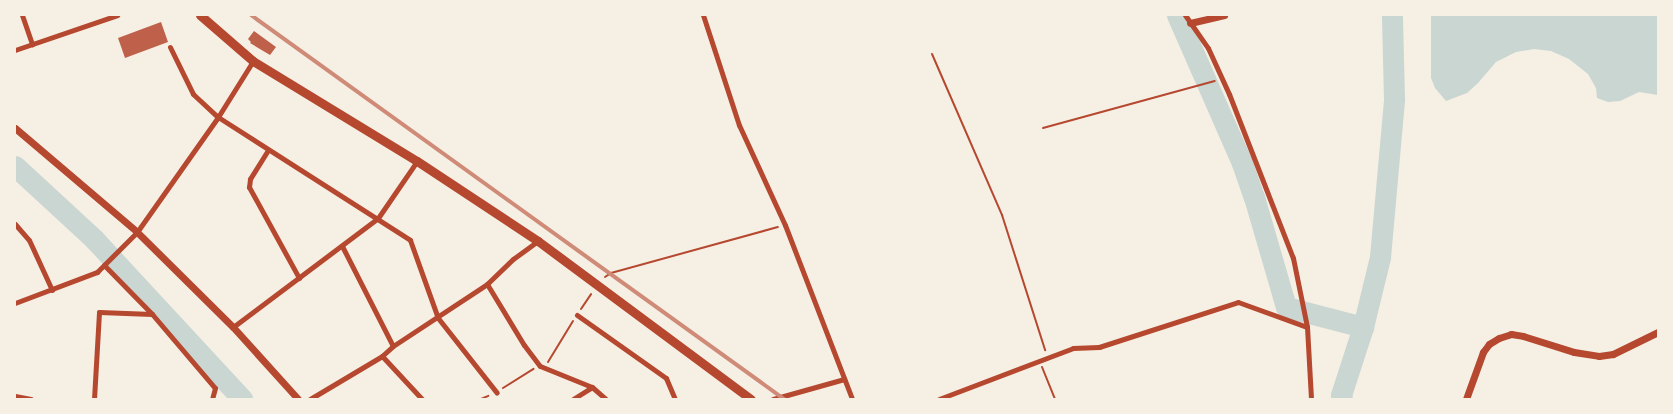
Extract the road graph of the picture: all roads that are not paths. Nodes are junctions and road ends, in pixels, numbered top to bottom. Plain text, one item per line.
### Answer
1 (22, 15) edge
2 (117, 15) edge
3 (200, 15) edge
4 (703, 15) edge
5 (1185, 15) edge
6 (1224, 15) edge
7 (1190, 23) junction
8 (32, 44) junction
9 (170, 47) dead end
10 (15, 50) edge
11 (253, 61) junction
12 (218, 116) junction
13 (15, 128) edge
14 (268, 150) junction
15 (417, 161) junction
16 (378, 218) junction
17 (15, 224) edge
18 (137, 232) junction
19 (538, 241) junction
20 (342, 246) junction
21 (104, 265) junction
22 (299, 278) junction
23 (487, 284) junction
24 (52, 290) junction
25 (15, 303) edge
26 (152, 314) junction
27 (577, 315) road end
28 (438, 318) junction
29 (232, 327) junction
30 (1307, 327) junction
31 (1658, 332) edge
32 (393, 346) junction
33 (382, 356) junction
34 (844, 379) junction
35 (592, 387) junction
36 (496, 393) road end
37 (15, 396) edge
38 (31, 399) edge
39 (94, 399) edge
40 (212, 399) edge
41 (298, 399) edge
42 (310, 399) edge
43 (422, 399) edge
44 (573, 399) edge
45 (606, 399) edge
46 (675, 399) edge
47 (751, 399) edge
48 (773, 399) edge
49 (852, 399) edge
50 (939, 399) edge
51 (1311, 399) edge
52 (1466, 399) edge

1 - 8 street
2 - 8 street
3 - 11 highway
4 - 34 street
5 - 7 street
6 - 7 street
7 - 30 street
8 - 10 street
9 - 12 street
11 - 12 street
11 - 15 highway
12 - 14 street
12 - 18 street
13 - 18 street
14 - 16 street
14 - 22 street
15 - 16 street
15 - 19 highway
16 - 20 street
16 - 28 street
17 - 24 street
18 - 21 street
18 - 29 street
19 - 23 street
19 - 47 highway
20 - 22 street
20 - 32 street
21 - 24 street
21 - 26 street
22 - 29 street
23 - 28 street
23 - 35 street
24 - 25 street
26 - 39 street
26 - 40 street
27 - 46 street
28 - 32 street
28 - 36 street
29 - 41 street
30 - 50 street
30 - 51 street
31 - 52 street
32 - 33 street
33 - 42 street
33 - 43 street
34 - 48 street
34 - 49 street
35 - 44 street
35 - 45 street
37 - 38 street

